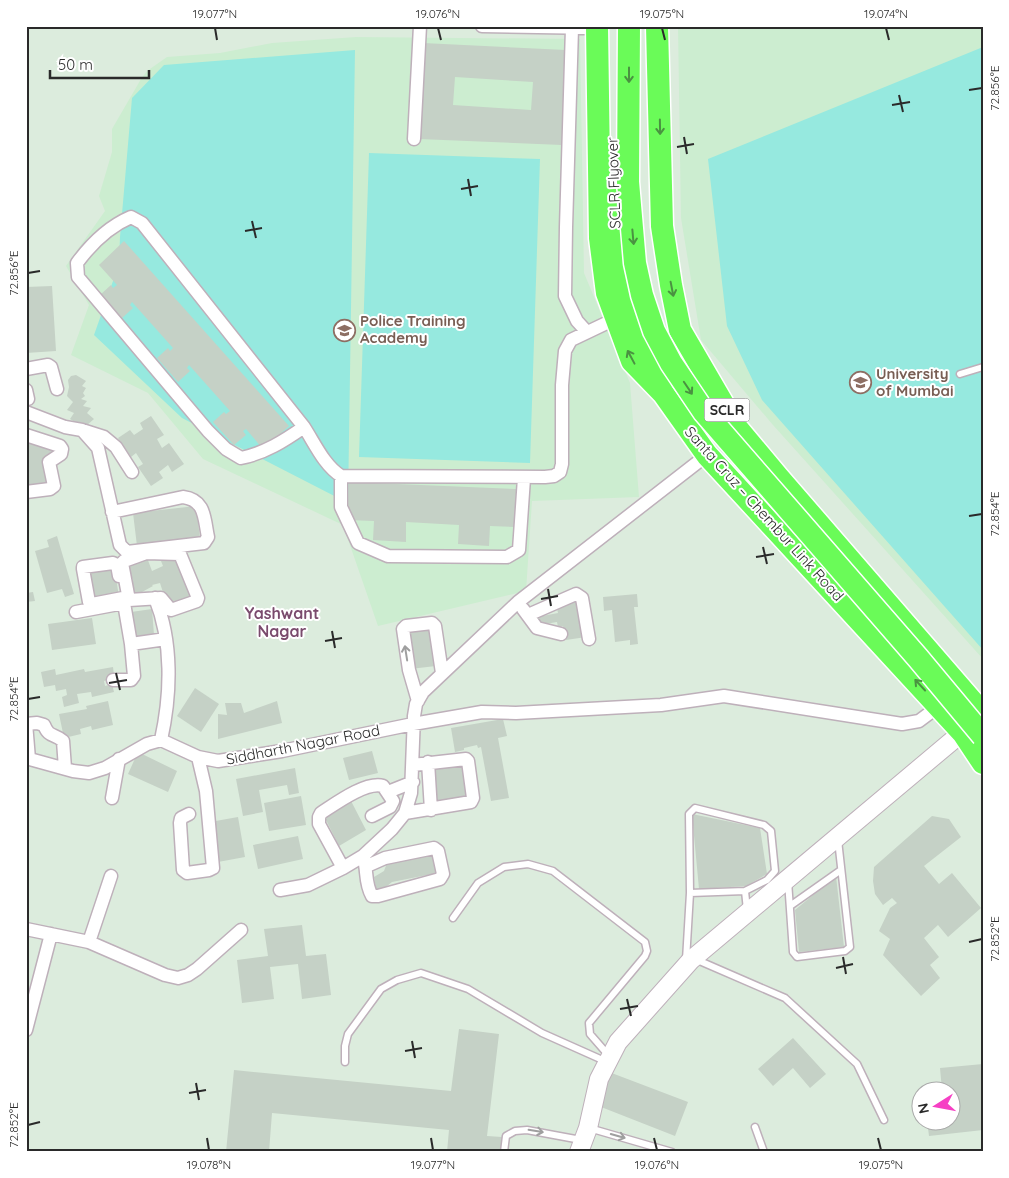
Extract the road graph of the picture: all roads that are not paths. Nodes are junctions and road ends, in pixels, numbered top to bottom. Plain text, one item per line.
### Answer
1 (420, 26) edge
2 (482, 26) edge
3 (629, 26) edge
4 (657, 26) edge
5 (602, 27) edge
6 (572, 28) junction
7 (414, 140) dead end
8 (615, 319) junction
9 (587, 332) junction
10 (983, 367) edge
11 (26, 369) edge
12 (960, 374) dead end
13 (57, 389) dead end
14 (663, 393) junction
15 (26, 412) edge
16 (304, 427) junction
17 (82, 430) junction
18 (26, 435) edge
19 (707, 455) junction
20 (132, 472) dead end
21 (341, 476) junction
22 (524, 478) junction
23 (26, 492) edge
24 (112, 512) junction
25 (155, 598) junction
26 (518, 602) junction
27 (169, 610) junction
28 (76, 612) dead end
29 (528, 615) junction
30 (163, 623) junction
31 (561, 634) dead end
32 (166, 639) junction
33 (589, 639) dead end
34 (131, 644) junction
35 (442, 674) junction
36 (113, 680) dead end
37 (418, 701) junction
38 (939, 706) junction
39 (983, 714) edge
40 (26, 723) edge
41 (413, 724) junction
42 (973, 734) edge
43 (161, 740) junction
44 (198, 757) junction
45 (28, 758) edge
46 (119, 759) junction
47 (428, 762) junction
48 (983, 763) edge
49 (413, 765) junction
50 (65, 768) junction
51 (412, 782) junction
52 (388, 792) junction
53 (112, 798) dead end
54 (431, 810) junction
55 (404, 813) junction
56 (189, 814) dead end
57 (372, 816) dead end
58 (838, 836) junction
59 (365, 861) junction
60 (344, 868) junction
61 (841, 870) junction
62 (110, 876) dead end
63 (788, 878) junction
64 (280, 890) dead end
65 (745, 891) junction
66 (690, 893) junction
67 (790, 906) junction
68 (747, 913) junction
69 (453, 918) dead end
70 (26, 929) edge
71 (241, 930) dead end
72 (51, 934) junction
73 (89, 942) junction
74 (690, 962) junction
75 (32, 989) edge
76 (26, 1030) edge
77 (609, 1060) junction
78 (345, 1062) dead end
79 (884, 1120) dead end
80 (755, 1127) dead end
81 (583, 1140) edge
82 (647, 1148) edge
83 (504, 1152) edge
84 (672, 1152) edge
85 (764, 1152) edge

1 - 7 street
2 - 6 street
3 -> 42 highway, bridge
4 -> 39 highway, SCLR
5 - 6 street
5 - 8 highway, Santa Cruz – Chembur Link Road / SCLR
5 - 14 highway, SCLR Flyover
6 - 9 street
8 - 9 street
14 -> 8 highway, Santa Cruz – Chembur Link Road / SCLR
9 - 22 street
10 - 12 lane
11 - 13 street
14 - 19 highway, Santa Cruz – Chembur Link Road / SCLR
15 - 17 street
16 - 16 street
16 - 21 street
17 - 20 street
17 - 24 street
18 - 23 street
19 - 26 street
38 -> 19 highway, Santa Cruz – Chembur Link Road / SCLR
21 - 22 street
21 - 22 street
24 - 24 street
25 - 27 street
25 - 27 street
25 - 30 street
26 - 29 street
26 - 35 street
27 - 30 street
28 - 34 street
29 - 31 street
29 - 33 street
30 - 32 street
32 - 34 street
32 - 43 street
34 - 36 street
35 - 37 street
37 -> 35 street
37 - 41 street
38 - 41 street, Siddharth Nagar Road
38 - 42 highway, Santa Cruz – Chembur Link Road / SCLR
39 - 42 street
40 - 45 street
40 - 50 street
41 - 44 street, Siddharth Nagar Road
41 - 49 street
42 - 48 highway, Santa Cruz – Chembur Link Road / SCLR
42 - 58 street
43 - 44 street, Siddharth Nagar Road
43 - 46 street
44 - 56 street
45 - 50 street
46 - 50 street
46 - 53 street
47 - 49 street
47 - 54 street
47 - 54 street
49 - 51 street
51 - 52 street
51 - 55 street
52 - 57 street
52 - 60 street
54 - 55 street
55 - 59 street
58 - 61 lane
58 - 63 street
59 - 59 street
59 - 60 street
60 - 64 street
61 - 67 lane
61 - 67 lane
62 - 73 street
63 - 67 lane
63 - 68 street
65 - 66 lane
65 - 66 lane
65 - 68 lane
66 - 74 lane
68 - 74 street
69 - 77 lane
70 - 72 street
71 - 73 street
72 - 73 street
72 - 75 street
74 - 77 street
74 - 79 lane
75 - 76 street
77 - 78 lane
77 - 81 street
80 - 85 lane
81 -> 82 lane
83 -> 81 lane
82 - 84 lane

